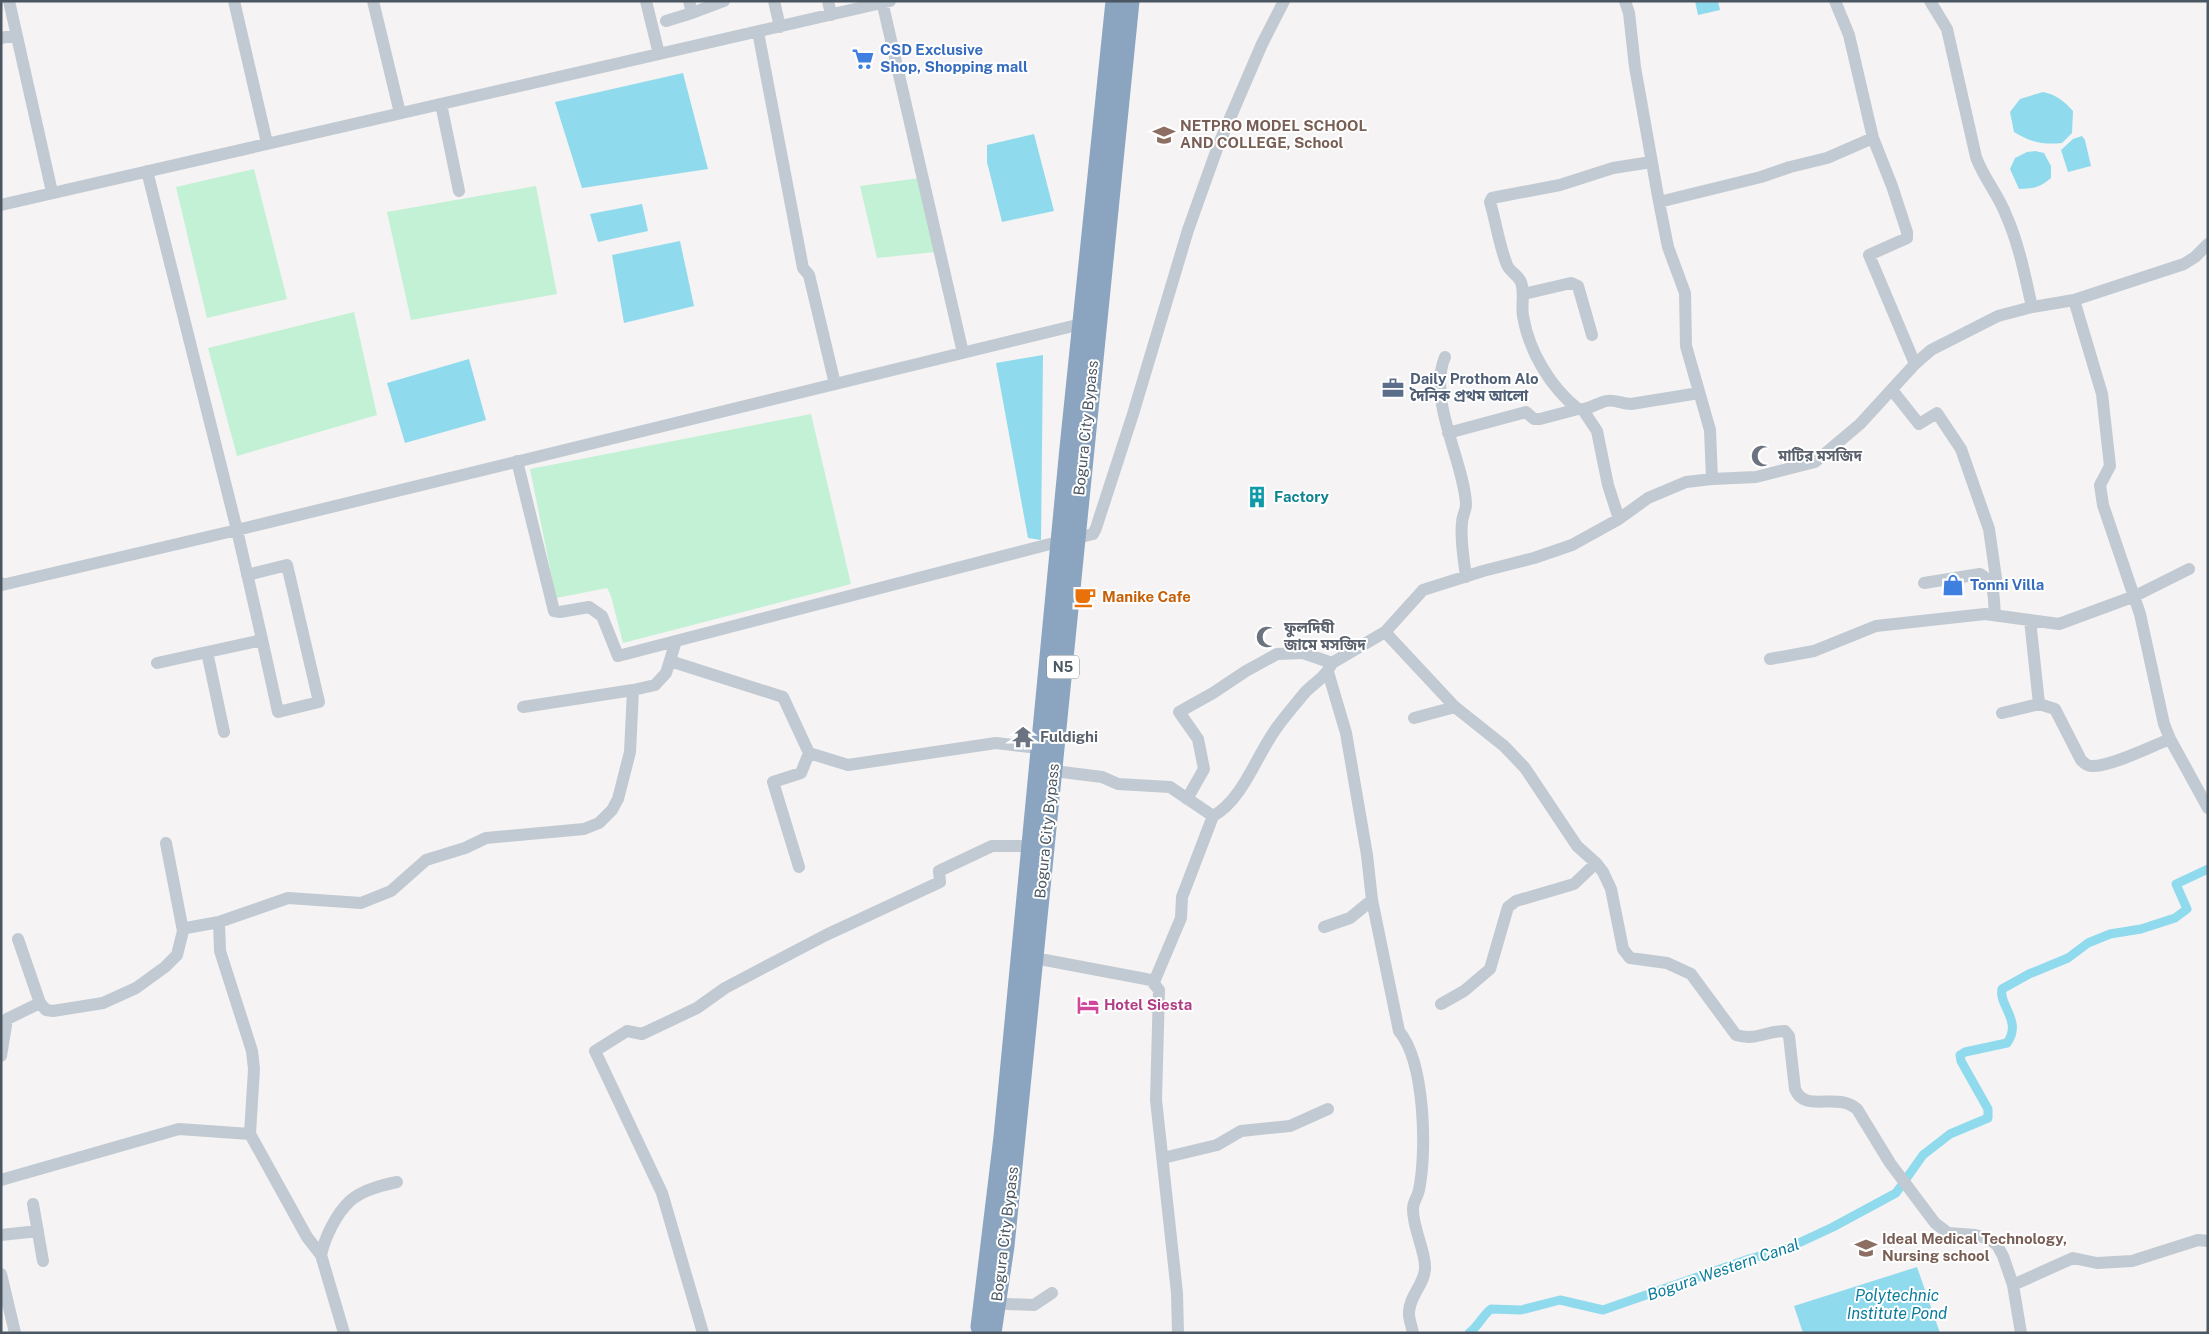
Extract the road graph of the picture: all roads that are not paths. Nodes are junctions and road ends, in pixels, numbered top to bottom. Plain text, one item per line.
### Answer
1 (9, 1) edge
2 (234, 1) edge
3 (373, 1) edge
4 (646, 1) edge
5 (724, 1) edge
6 (774, 1) edge
7 (828, 1) edge
8 (1115, 1) edge
9 (1130, 1) edge
10 (1284, 1) edge
11 (1625, 1) edge
12 (1835, 1) edge
13 (1930, 1) edge
14 (885, 2) edge
15 (690, 7) edge
16 (831, 15) junction
17 (666, 21) dead end
18 (780, 27) junction
19 (758, 32) junction
20 (16, 35) junction
21 (1, 38) edge
22 (659, 54) junction
23 (441, 104) junction
24 (400, 113) junction
25 (1872, 138) junction
26 (267, 143) junction
27 (1652, 162) junction
28 (148, 171) junction
29 (459, 191) dead end
30 (52, 192) junction
31 (1659, 202) junction
32 (1, 205) edge
33 (2208, 244) edge
34 (1524, 294) junction
35 (2074, 300) junction
36 (2032, 307) junction
37 (1073, 326) dead end
38 (1592, 335) dead end
39 (963, 353) junction
40 (1445, 357) dead end
41 (1915, 364) junction
42 (835, 384) junction
43 (1892, 390) junction
44 (1699, 393) junction
45 (1581, 409) junction
46 (1448, 433) junction
47 (517, 462) junction
48 (1712, 480) junction
49 (1620, 519) junction
50 (237, 530) junction
51 (1085, 536) dead end
52 (1050, 544) dead end
53 (2189, 569) dead end
54 (247, 575) junction
55 (1466, 577) junction
56 (1, 583) edge
57 (1924, 583) dead end
58 (1993, 587) junction
59 (2135, 596) junction
60 (1995, 615) junction
61 (2030, 620) junction
62 (1385, 632) junction
63 (262, 640) junction
64 (676, 640) junction
65 (207, 652) junction
66 (1770, 659) dead end
67 (670, 661) junction
68 (157, 664) dead end
69 (1330, 668) junction
70 (633, 690) junction
71 (2039, 704) junction
72 (523, 707) dead end
73 (1455, 707) junction
74 (2002, 713) dead end
75 (1414, 718) dead end
76 (224, 732) dead end
77 (2170, 739) junction
78 (1030, 747) dead end
79 (809, 753) junction
80 (1062, 772) dead end
81 (1187, 799) junction
82 (2208, 808) edge
83 (1213, 816) junction
84 (166, 843) dead end
85 (1021, 846) dead end
86 (1596, 863) junction
87 (799, 867) dead end
88 (1372, 900) junction
89 (219, 922) junction
90 (1324, 927) dead end
91 (183, 931) junction
92 (18, 939) dead end
93 (1044, 960) dead end
94 (1154, 982) junction
95 (40, 1004) junction
96 (1441, 1004) dead end
97 (1, 1056) edge
98 (1328, 1109) dead end
99 (250, 1134) junction
100 (1163, 1158) junction
101 (1, 1180) edge
102 (397, 1182) dead end
103 (33, 1204) dead end
104 (38, 1230) junction
105 (1, 1235) edge
106 (2208, 1241) edge
107 (321, 1255) junction
108 (43, 1261) dead end
109 (1, 1274) edge
110 (2012, 1285) junction
111 (1052, 1293) dead end
112 (1008, 1304) dead end
113 (15, 1333) edge
114 (344, 1333) edge
115 (703, 1333) edge
116 (979, 1333) edge
117 (992, 1333) edge
118 (1178, 1333) edge
119 (1413, 1333) edge
120 (2021, 1333) edge

1 - 20 street
2 - 26 street
3 - 24 street
4 - 22 street
5 - 15 street
6 - 18 street
7 - 16 street
8 - 116 highway, Bogura City Bypass
9 - 117 highway, Bogura City Bypass / N5
10 - 51 street
11 - 27 street
12 - 25 street
13 - 36 street
14 - 16 street
14 - 39 street
15 - 17 street
16 - 18 street
18 - 19 street
19 - 22 street
19 - 42 street
20 - 21 street
20 - 30 street
22 - 23 street
23 - 24 street
23 - 29 street
24 - 26 street
25 - 31 street
25 - 41 street
26 - 28 street
27 - 31 street
27 - 34 street
28 - 30 street
28 - 50 street
30 - 32 street
31 - 44 street
33 - 35 street
34 - 38 street
34 - 45 street
35 - 36 street
35 - 59 street
36 - 41 street
37 - 39 street
39 - 42 street
40 - 46 street
41 - 43 street
42 - 47 street
43 - 48 street
43 - 58 street
44 - 45 street
44 - 48 street
45 - 46 street
45 - 49 street
46 - 55 street
47 - 50 street
47 - 64 street
48 - 49 street
49 - 55 street
50 - 54 street
50 - 56 street
52 - 64 street
53 - 59 street
54 - 63 street
54 - 63 street
55 - 62 street
57 - 58 street
58 - 60 street
59 - 61 street
59 - 77 street
60 - 61 street
60 - 66 street
61 - 71 street
62 - 69 street
62 - 73 street
63 - 65 street
64 - 67 street
65 - 68 street
65 - 76 street
67 - 70 street
67 - 79 street
69 - 81 street
69 - 83 street
69 - 88 street
70 - 72 street
70 - 89 street
71 - 74 street
71 - 77 street
73 - 75 street
73 - 86 street
77 - 82 street
78 - 79 street
79 - 87 street
80 - 81 street
81 - 83 street
83 - 94 street
84 - 91 street
85 - 115 street
86 - 96 street
86 - 110 street
88 - 90 street
88 - 119 street
89 - 91 street
89 - 99 street
91 - 95 street
92 - 95 street
93 - 94 street
94 - 100 street
95 - 97 street
98 - 100 street
99 - 101 street
99 - 107 street
100 - 118 street
102 - 107 street
103 - 104 street
104 - 105 street
104 - 108 street
106 - 110 street
107 - 114 street
109 - 113 street
110 - 120 street
111 - 112 street

